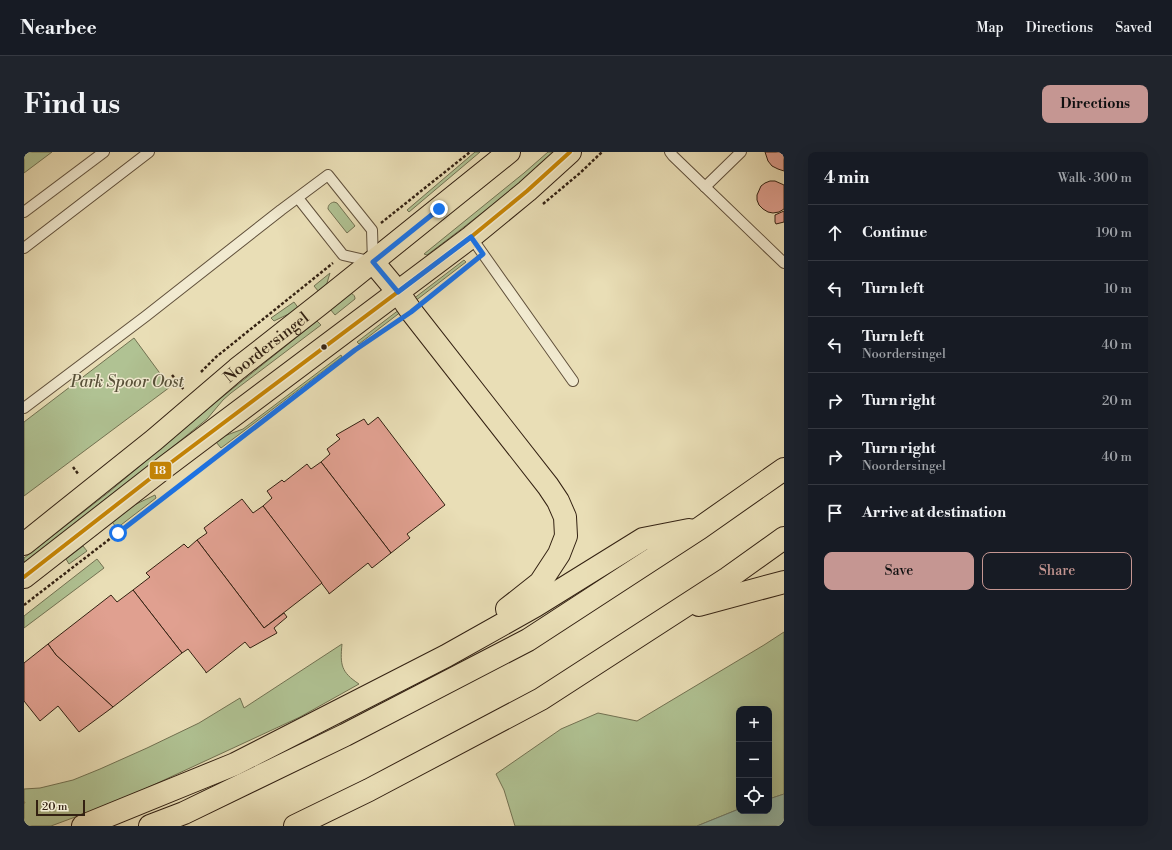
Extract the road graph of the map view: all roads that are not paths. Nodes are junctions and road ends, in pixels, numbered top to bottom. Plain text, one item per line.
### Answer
1 (104, 152) edge
2 (149, 152) edge
3 (509, 152) edge
4 (570, 152) edge
5 (670, 152) edge
6 (741, 152) edge
7 (705, 187) junction
8 (298, 198) junction
9 (24, 212) edge
10 (477, 245) junction
11 (24, 248) edge
12 (373, 262) junction
13 (784, 263) edge
14 (398, 292) junction
15 (573, 381) dead end
16 (24, 408) edge
17 (784, 470) edge
18 (700, 528) junction
19 (784, 538) edge
20 (24, 544) edge
21 (24, 577) edge
22 (784, 582) edge
23 (676, 612) junction
24 (446, 656) junction
25 (83, 826) edge
26 (150, 826) edge
27 (295, 826) edge

1 - 9 lane
2 - 11 lane
3 - 12 main road, Noordersingel
4 - 10 main road
5 - 7 lane
6 - 7 lane
7 - 13 lane
8 - 12 lane
8 - 12 lane
8 - 16 lane
10 - 14 main road
10 - 15 lane
12 - 14 main road
12 - 20 main road, Noordersingel
14 - 21 main road
14 - 24 main road
17 - 18 main road
18 - 24 main road
18 - 26 main road
19 - 23 main road
22 - 23 main road
23 - 27 main road
24 - 25 main road

